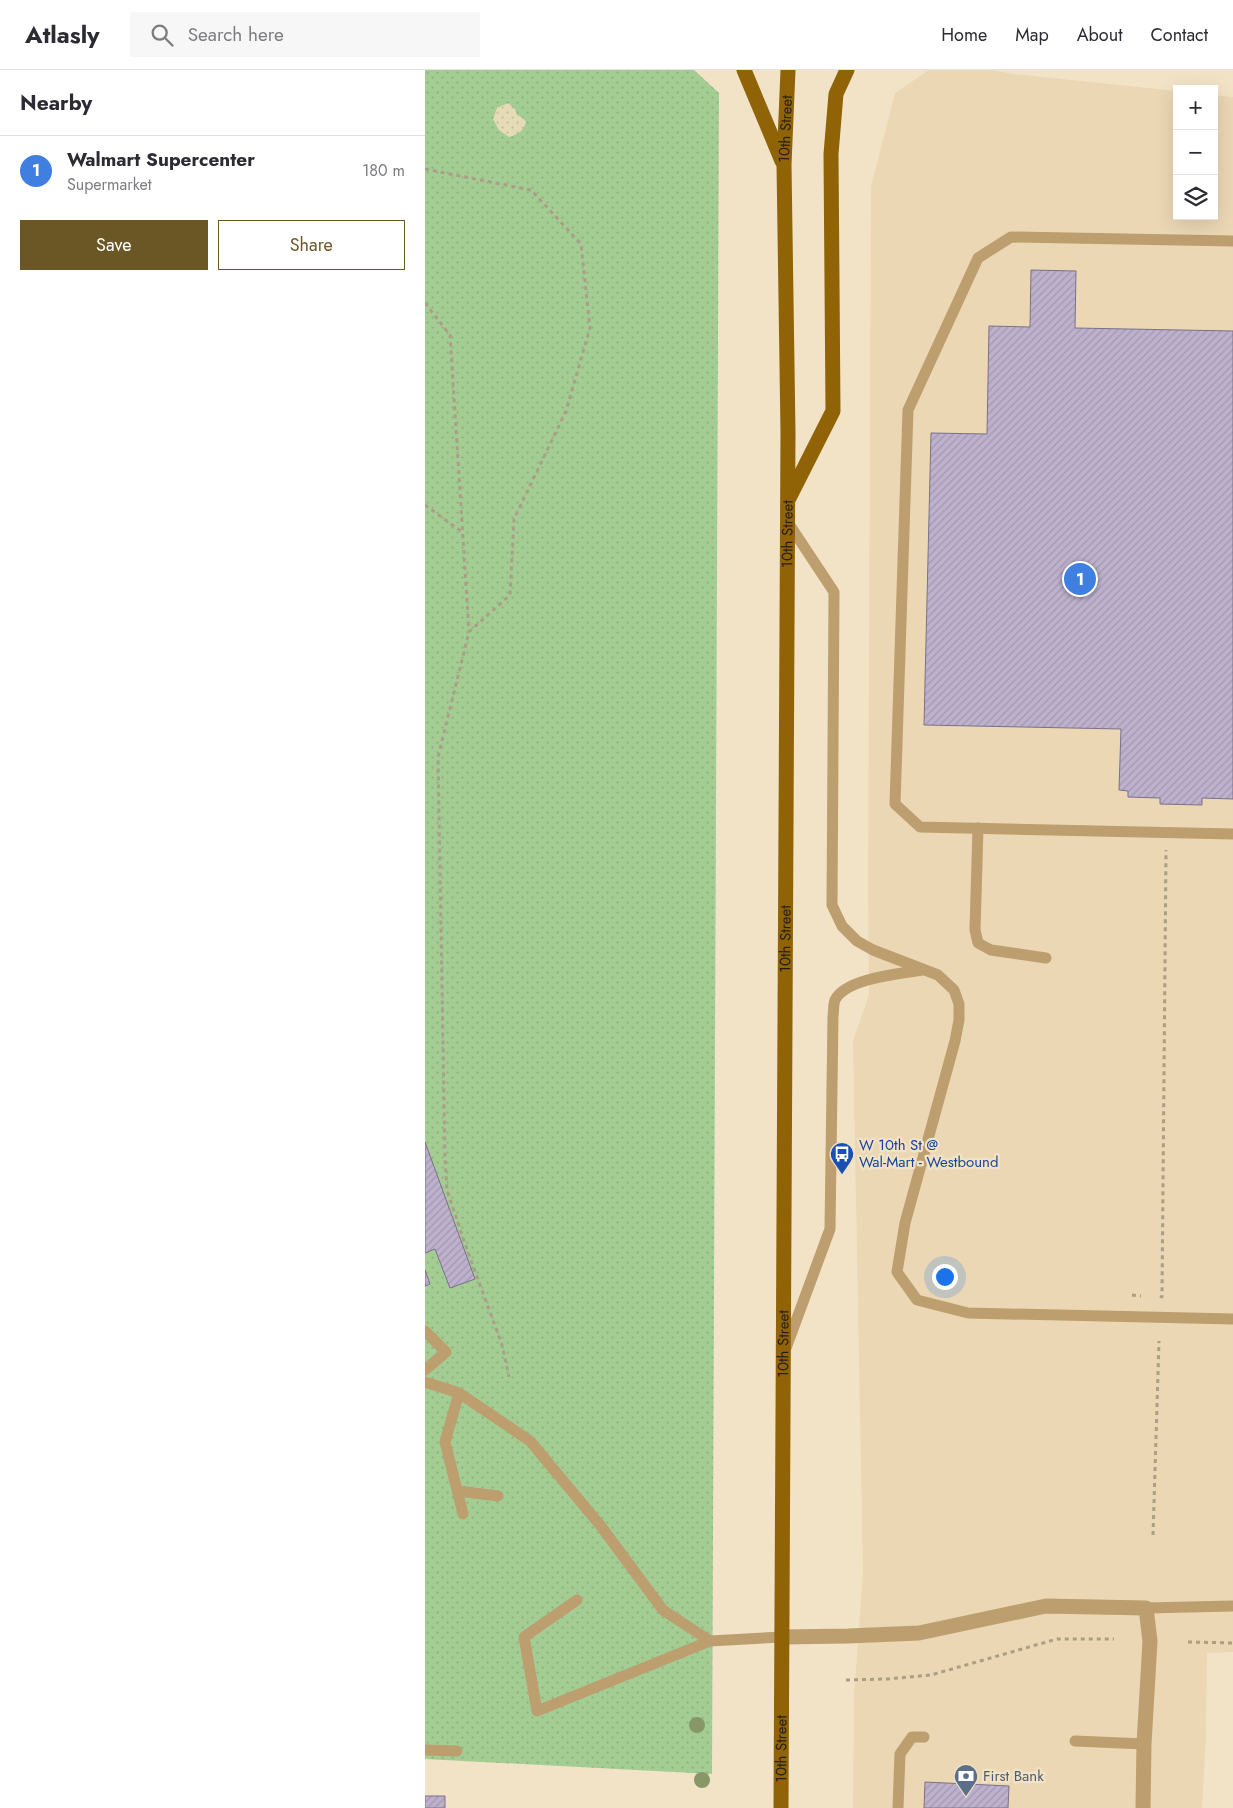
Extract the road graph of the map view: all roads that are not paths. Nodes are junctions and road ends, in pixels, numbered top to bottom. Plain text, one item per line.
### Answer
1 (744, 70) edge
2 (788, 70) edge
3 (847, 70) edge
4 (784, 165) junction
5 (1233, 241) edge
6 (787, 501) junction
7 (787, 521) junction
8 (978, 828) junction
9 (1233, 834) edge
10 (1046, 958) dead end
11 (922, 970) junction
12 (1233, 1319) edge
13 (425, 1331) edge
14 (784, 1353) junction
15 (425, 1370) edge
16 (425, 1382) edge
17 (459, 1393) junction
18 (458, 1491) junction
19 (498, 1496) dead end
20 (463, 1514) dead end
21 (577, 1600) dead end
22 (1233, 1606) edge
23 (1146, 1608) junction
24 (782, 1637) junction
25 (709, 1641) junction
26 (918, 1737) dead end
27 (1075, 1741) dead end
28 (1144, 1744) junction
29 (425, 1750) edge
30 (457, 1750) dead end
31 (781, 1808) edge
32 (898, 1808) edge
33 (1143, 1808) edge

1 - 4 main road
2 - 4 main road, 10th Street
3 - 6 main road
4 - 6 main road, 10th Street
5 - 8 lane
6 - 7 main road, 10th Street
7 - 11 lane
7 - 14 main road, 10th Street
8 - 9 lane
8 - 10 lane
11 - 12 lane
11 - 14 lane
13 - 15 lane
14 - 24 main road, 10th Street
16 - 17 lane
17 - 18 lane
17 - 25 lane
18 - 19 lane
18 - 20 lane
21 - 25 lane
22 - 23 lane
23 - 24 street
23 - 28 street
24 - 25 lane
24 - 31 main road, 10th Street
26 - 32 lane
27 - 28 lane
28 - 33 street
29 - 30 lane

